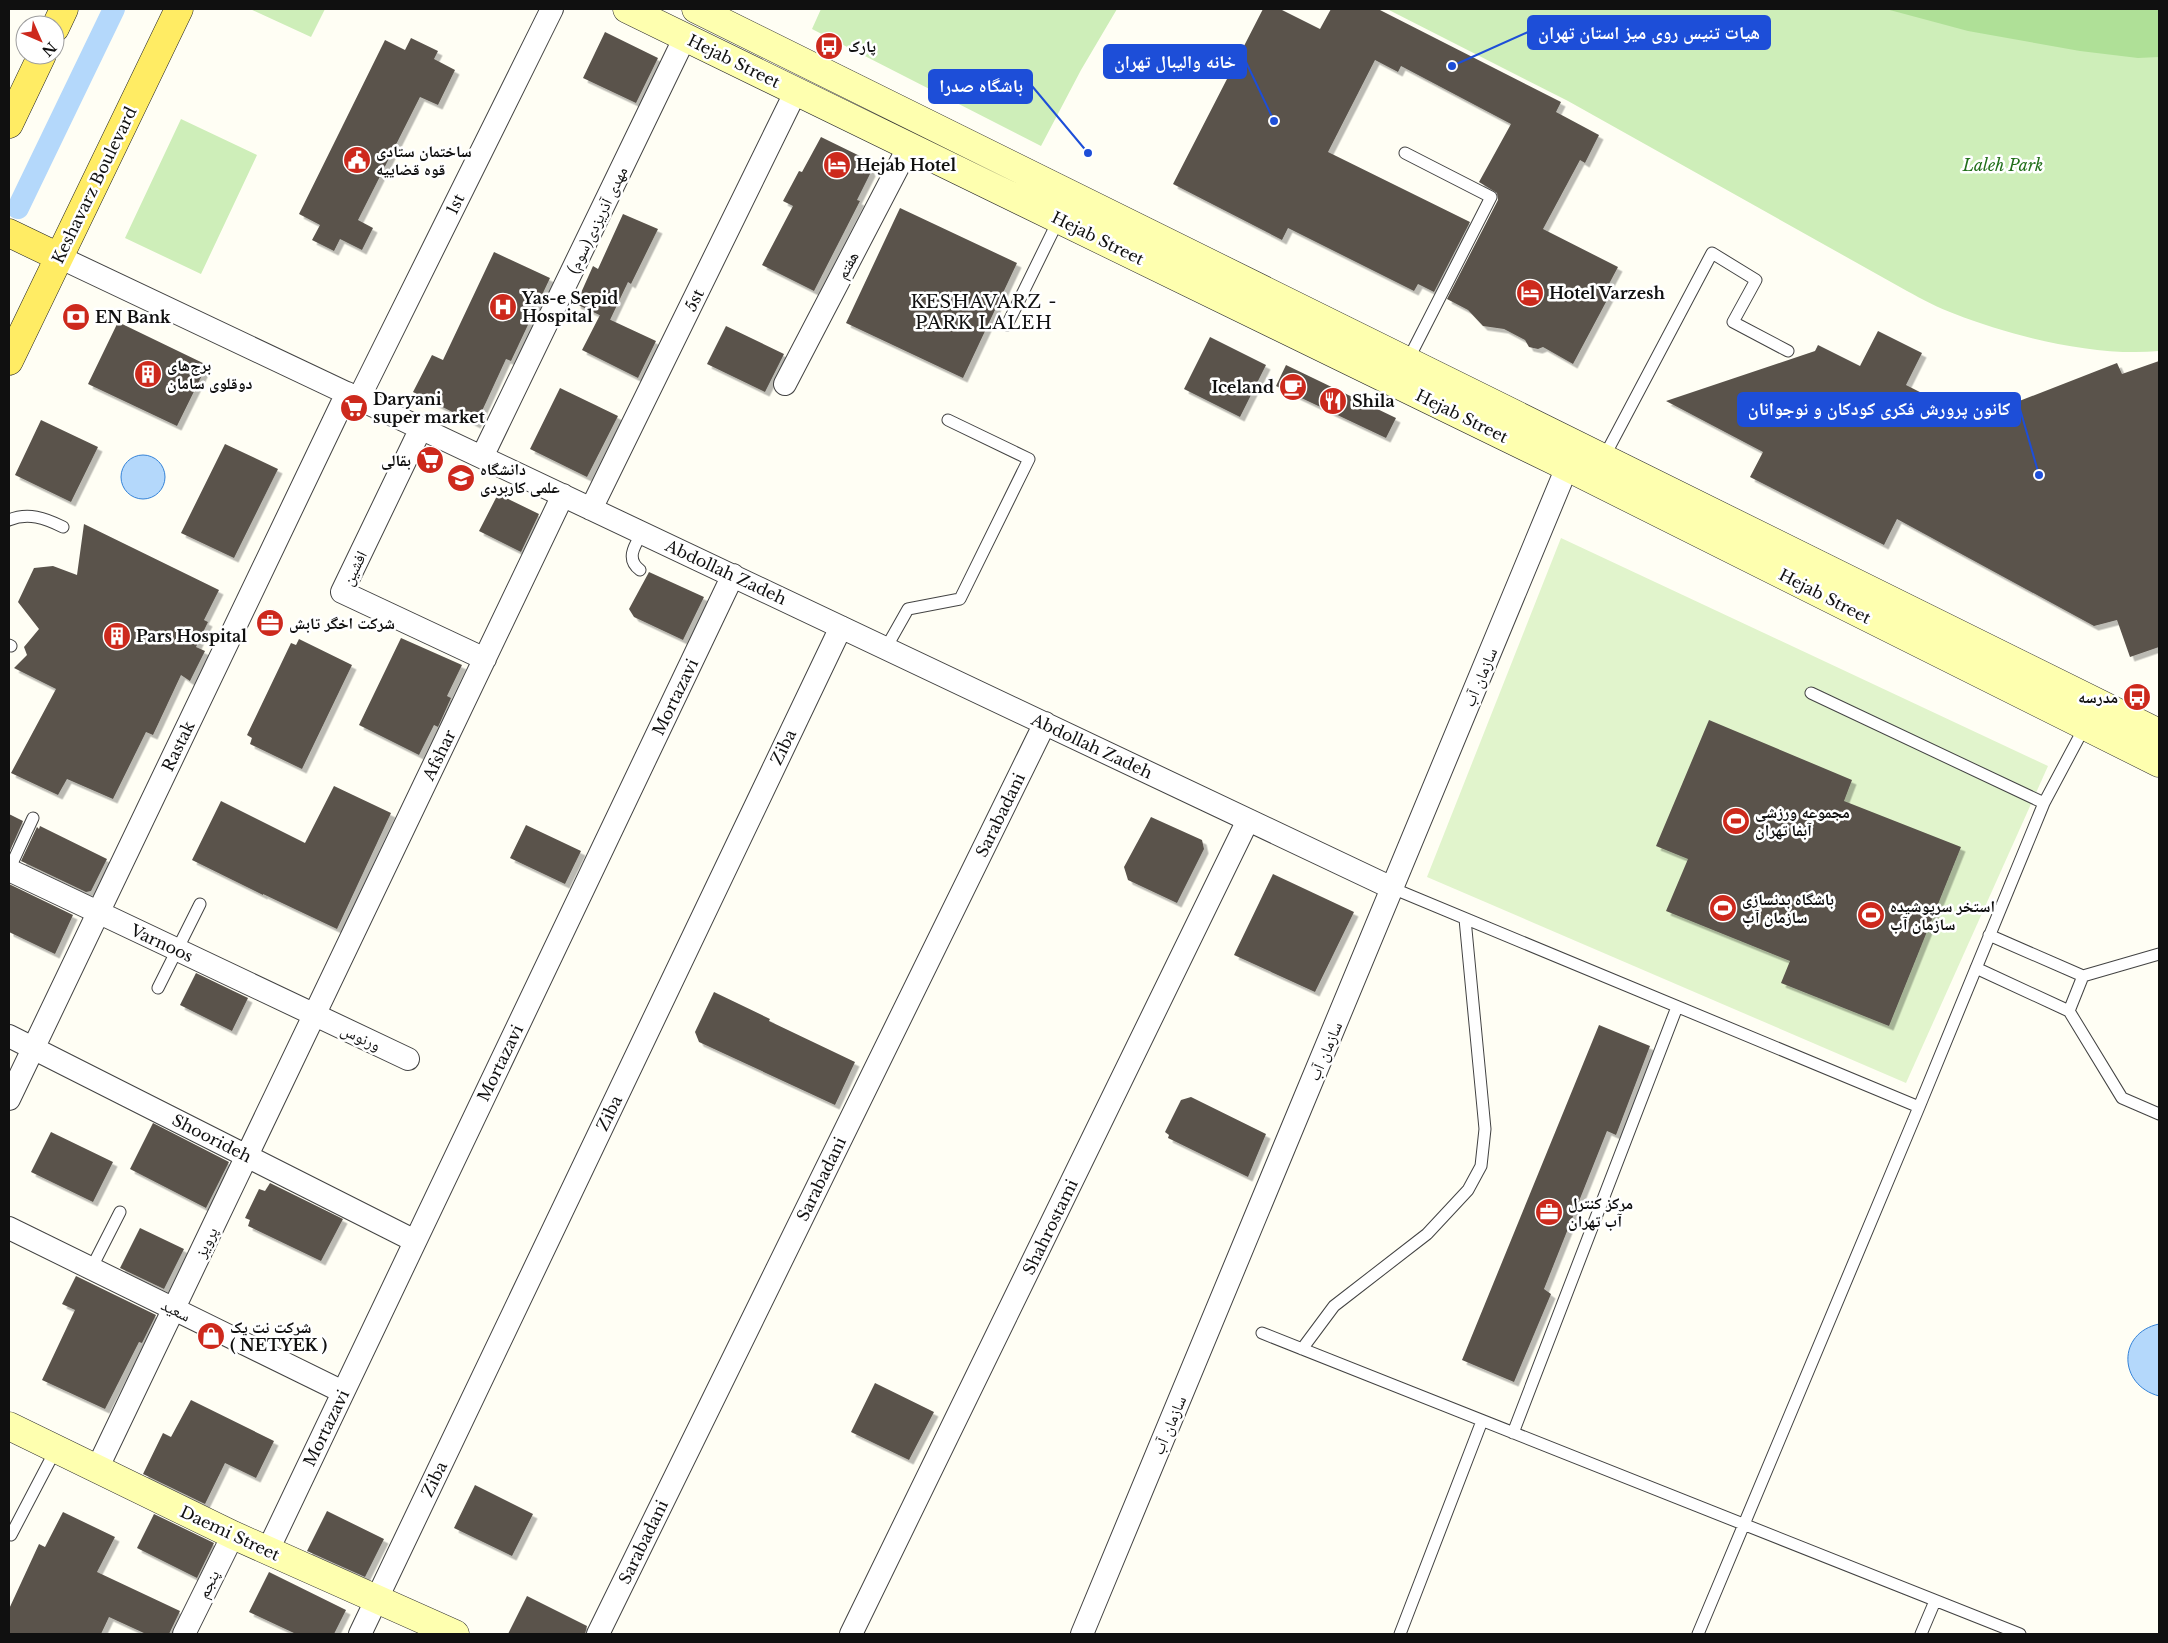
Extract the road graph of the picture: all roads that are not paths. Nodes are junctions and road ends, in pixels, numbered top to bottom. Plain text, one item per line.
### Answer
1 (180, 9) edge
2 (552, 9) edge
3 (627, 9) edge
4 (697, 9) edge
5 (685, 37) junction
6 (37, 65) edge
7 (796, 91) junction
8 (9, 124) edge
9 (910, 146) junction
10 (981, 150) junction
11 (1405, 153) dead end
12 (969, 175) junction
13 (1059, 219) junction
14 (9, 233) edge
15 (59, 256) junction
16 (1007, 325) dead end
17 (1788, 351) dead end
18 (9, 361) edge
19 (1407, 362) junction
20 (785, 384) dead end
21 (353, 396) junction
22 (948, 420) dead end
23 (421, 428) junction
24 (482, 457) junction
25 (1572, 457) junction
26 (1603, 459) junction
27 (563, 495) junction
28 (591, 508) junction
29 (9, 520) edge
30 (63, 527) dead end
31 (642, 532) junction
32 (640, 570) dead end
33 (733, 576) junction
34 (841, 627) junction
35 (886, 648) junction
36 (485, 659) junction
37 (1811, 693) dead end
38 (2091, 714) junction
39 (1045, 723) junction
40 (2159, 733) edge
41 (2159, 763) edge
42 (2044, 803) junction
43 (33, 818) dead end
44 (1248, 820) junction
45 (9, 870) edge
46 (1392, 888) junction
47 (200, 904) dead end
48 (98, 912) junction
49 (1465, 918) junction
50 (1989, 935) junction
51 (177, 950) junction
52 (2159, 954) edge
53 (1976, 968) junction
54 (2083, 976) junction
55 (158, 988) dead end
56 (1677, 1007) junction
57 (2069, 1011) junction
58 (315, 1015) junction
59 (9, 1036) edge
60 (33, 1048) junction
61 (408, 1059) dead end
62 (9, 1099) edge
63 (1918, 1108) junction
64 (2159, 1114) edge
65 (247, 1156) junction
66 (120, 1212) dead end
67 (9, 1228) edge
68 (415, 1241) junction
69 (91, 1269) junction
70 (174, 1309) junction
71 (1262, 1333) dead end
72 (1302, 1349) junction
73 (344, 1392) junction
74 (1482, 1421) junction
75 (9, 1426) edge
76 (1513, 1433) junction
77 (56, 1448) junction
78 (97, 1469) junction
79 (1742, 1524) junction
80 (11, 1535) dead end
81 (233, 1535) junction
82 (268, 1550) junction
83 (377, 1599) junction
84 (1934, 1600) junction
85 (184, 1634) edge
86 (360, 1634) edge
87 (455, 1634) edge
88 (598, 1634) edge
89 (851, 1634) edge
90 (1082, 1634) edge
91 (1400, 1634) edge
92 (1698, 1634) edge
93 (1921, 1634) edge
94 (2020, 1634) edge

1 - 15 main road, Keshavarz Boulevard
2 - 21 street, 1st
3 - 5 main road, Hejab Street
4 - 5 main road
4 - 10 main road, Hejab Street
5 - 7 main road, Hejab Street
5 - 24 street, مهدی آذریزدی(سوم)
6 - 8 main road
7 - 9 main road, Hejab Street
7 - 28 street, 5st
9 - 12 main road, Hejab Street
9 - 20 street, هفتم
10 - 12 main road
10 - 19 main road, Hejab Street
11 - 19 lane
12 - 13 main road, Hejab Street
13 - 16 lane
13 - 25 main road, Hejab Street
14 - 15 main road
15 - 18 main road, Keshavarz Boulevard
15 - 21 street, Abdollah Zadeh
17 - 26 lane
19 - 25 main road, Hejab Street
21 - 23 street, Abdollah Zadeh
21 - 48 street, Rastak
22 - 35 lane
23 - 24 street, Abdollah Zadeh
23 - 36 street, افشین
24 - 27 street, Abdollah Zadeh
25 - 26 main road, Hejab Street
25 - 38 main road, Hejab Street
25 - 46 street, سازمان آب
26 - 38 main road, Hejab Street
27 - 28 street, Abdollah Zadeh
27 - 36 street, Afshar
28 - 31 street, Abdollah Zadeh
29 - 30 lane
31 - 32 lane
31 - 33 street, Abdollah Zadeh
33 - 34 street, Abdollah Zadeh
33 - 68 street, Mortazavi
34 - 35 street, Abdollah Zadeh
34 - 83 street, Ziba
35 - 39 street, Abdollah Zadeh
36 - 58 street, Afshar
37 - 42 lane
38 - 40 main road, Hejab Street
38 - 41 main road, Hejab Street
38 - 42 lane
39 - 44 street, Abdollah Zadeh
39 - 88 street, Sarabadani
42 - 50 lane
43 - 45 lane
44 - 46 street, Abdollah Zadeh
44 - 89 street, Shahrostami
45 - 48 street, Varnoos
46 - 49 lane
46 - 90 street, سازمان آب
47 - 51 lane
48 - 51 street, Varnoos
48 - 60 street, Rastak
49 - 56 lane
49 - 72 lane
50 - 53 lane
50 - 54 lane
51 - 55 lane
51 - 58 street, Varnoos
52 - 54 lane
53 - 57 lane
53 - 63 lane
54 - 57 lane
56 - 63 lane
56 - 76 lane
57 - 64 lane
58 - 61 street, ورنوس
58 - 65 street, پرویز
59 - 60 street, Shoorideh
60 - 62 street, Rastak
60 - 65 street, Shoorideh
63 - 79 lane
65 - 68 street, Shoorideh
65 - 70 street, پرویز
66 - 69 lane
67 - 69 street, سعید
68 - 73 street, Mortazavi
69 - 70 street, سعید
70 - 73 street, سعید
70 - 78 street, پرویز
71 - 72 lane
72 - 74 lane
73 - 82 street, Mortazavi
74 - 76 lane
74 - 91 lane
75 - 77 main road, Daemi Street
76 - 79 lane
77 - 78 main road, Daemi Street
77 - 80 lane
78 - 81 main road, Daemi Street
79 - 84 lane
79 - 92 lane
81 - 82 main road, Daemi Street
81 - 85 street, پنجم
82 - 83 main road, Daemi Street
83 - 86 street, Ziba
83 - 87 main road, Daemi Street
84 - 93 lane
84 - 94 lane

